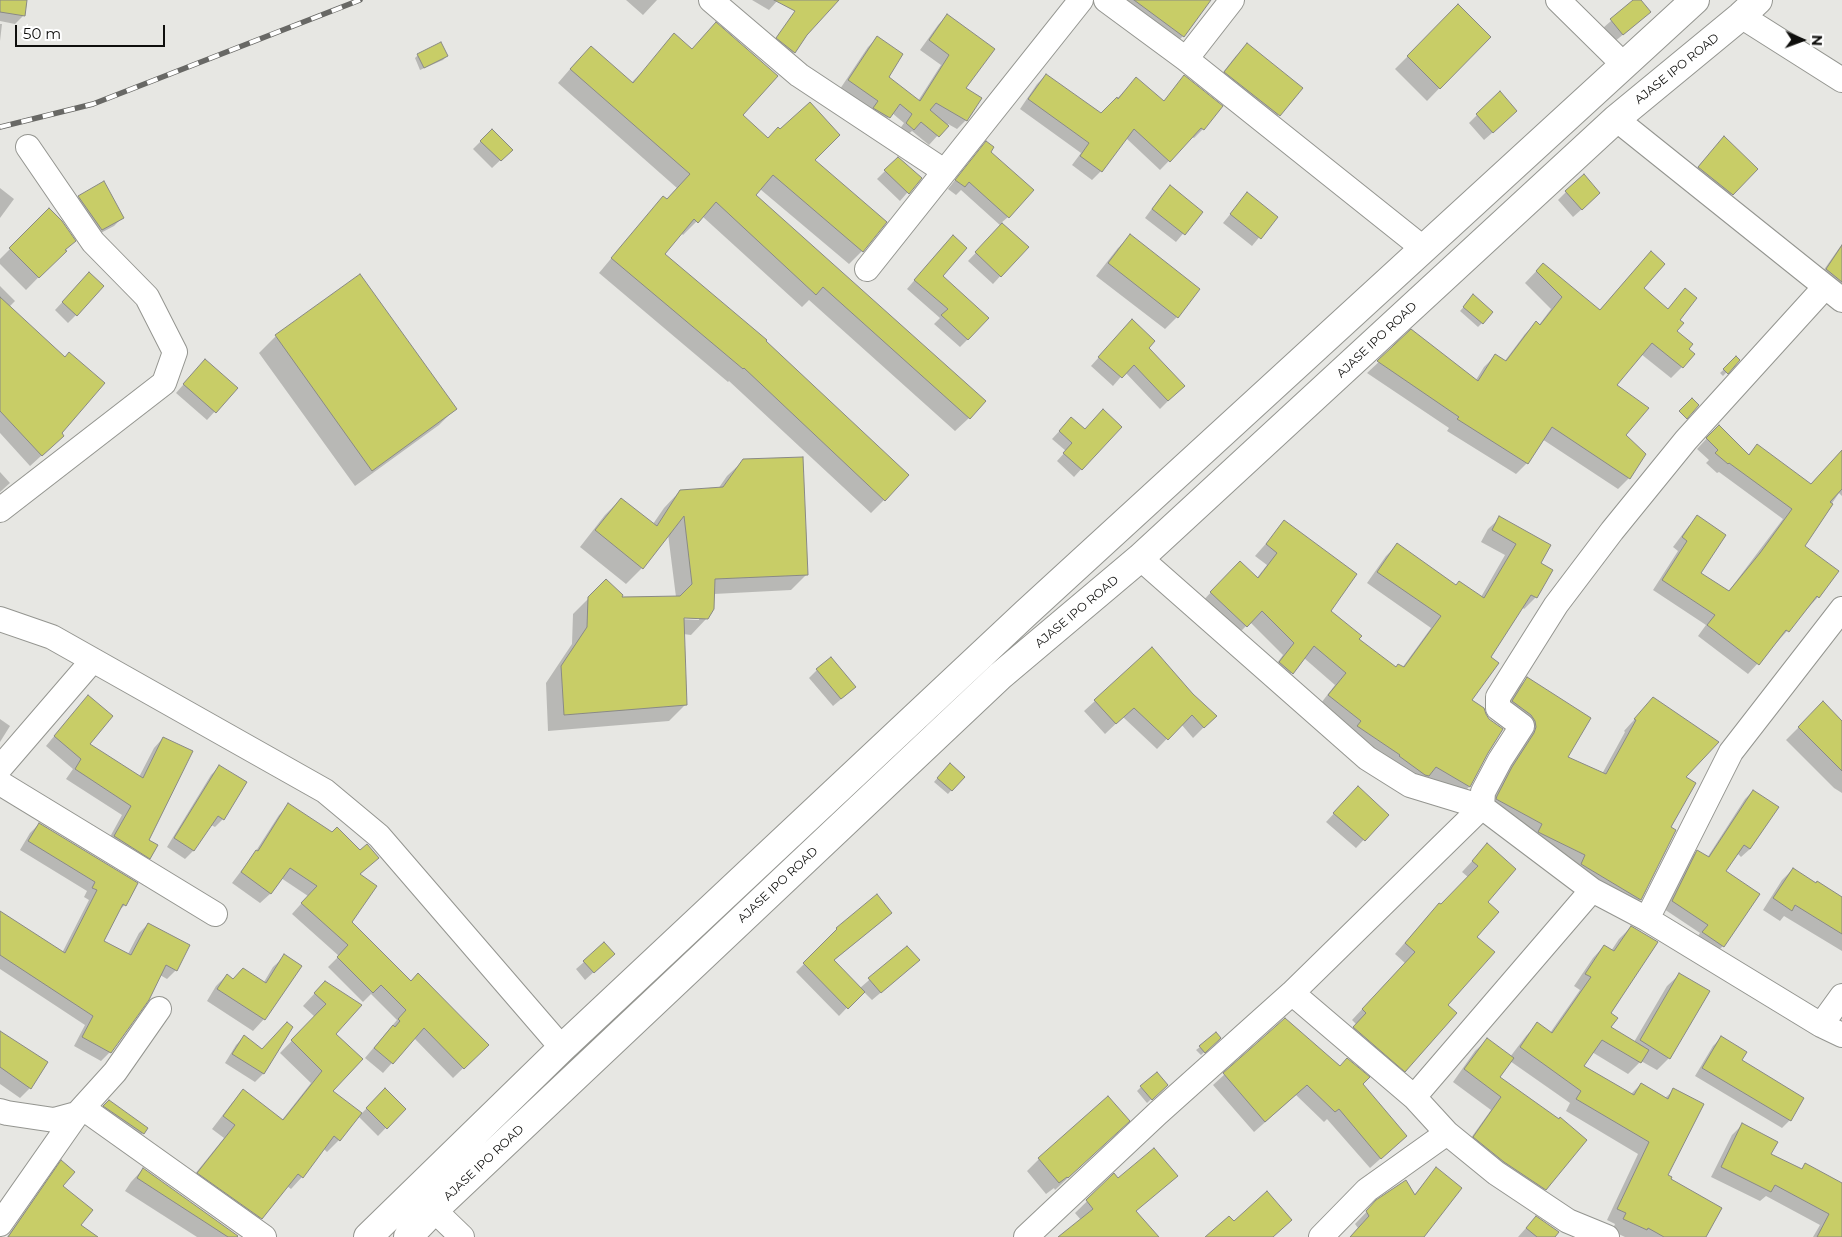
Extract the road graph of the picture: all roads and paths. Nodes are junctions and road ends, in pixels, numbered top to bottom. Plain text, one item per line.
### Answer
1 (711, 0) edge
2 (1081, 0) edge
3 (1106, 0) edge
4 (1232, 0) edge
5 (1558, 0) edge
6 (1695, 0) edge
7 (1750, 8) edge
8 (1186, 59) junction
9 (1624, 65) junction
10 (1842, 80) edge
11 (1616, 119) junction
12 (28, 147) dead end
13 (944, 171) junction
14 (1424, 249) junction
15 (867, 269) dead end
16 (1833, 294) edge
17 (0, 510) edge
18 (1140, 558) junction
19 (1842, 609) edge
20 (0, 619) edge
21 (93, 660) junction
22 (0, 768) edge
23 (0, 783) edge
24 (1482, 808) junction
25 (1592, 890) junction
26 (215, 914) dead end
27 (1647, 919) junction
28 (1292, 993) junction
29 (1842, 996) edge
30 (159, 1009) dead end
31 (1832, 1030) edge
32 (562, 1048) junction
33 (1414, 1097) junction
34 (0, 1111) edge
35 (77, 1114) junction
36 (1447, 1133) junction
37 (434, 1210) junction
38 (0, 1224) edge
39 (264, 1237) edge
40 (368, 1237) edge
41 (408, 1237) edge
42 (462, 1237) edge
43 (1026, 1237) edge
44 (1321, 1237) edge
45 (1607, 1237) edge

1 - 13 street
2 - 13 street
3 - 8 street
4 - 8 street
5 - 9 street
6 - 9 highway
7 - 10 street
7 - 11 highway, AJASE IPO ROAD
8 - 14 street
9 - 14 highway
11 - 16 street
11 - 18 highway, AJASE IPO ROAD
12 - 17 street
13 - 15 street
14 - 32 highway
16 - 24 street
18 - 24 street
18 - 37 highway, AJASE IPO ROAD
19 - 27 street
20 - 21 street
21 - 22 street
21 - 32 street
23 - 26 street
24 - 25 street
24 - 28 street
25 - 27 street
25 - 33 street
27 - 31 street
28 - 33 street
28 - 43 street
29 - 31 street
30 - 35 street
32 - 40 highway
33 - 36 street
34 - 35 street
35 - 38 street
35 - 39 street
36 - 44 street
36 - 45 street
37 - 41 highway, AJASE IPO ROAD
37 - 42 street

